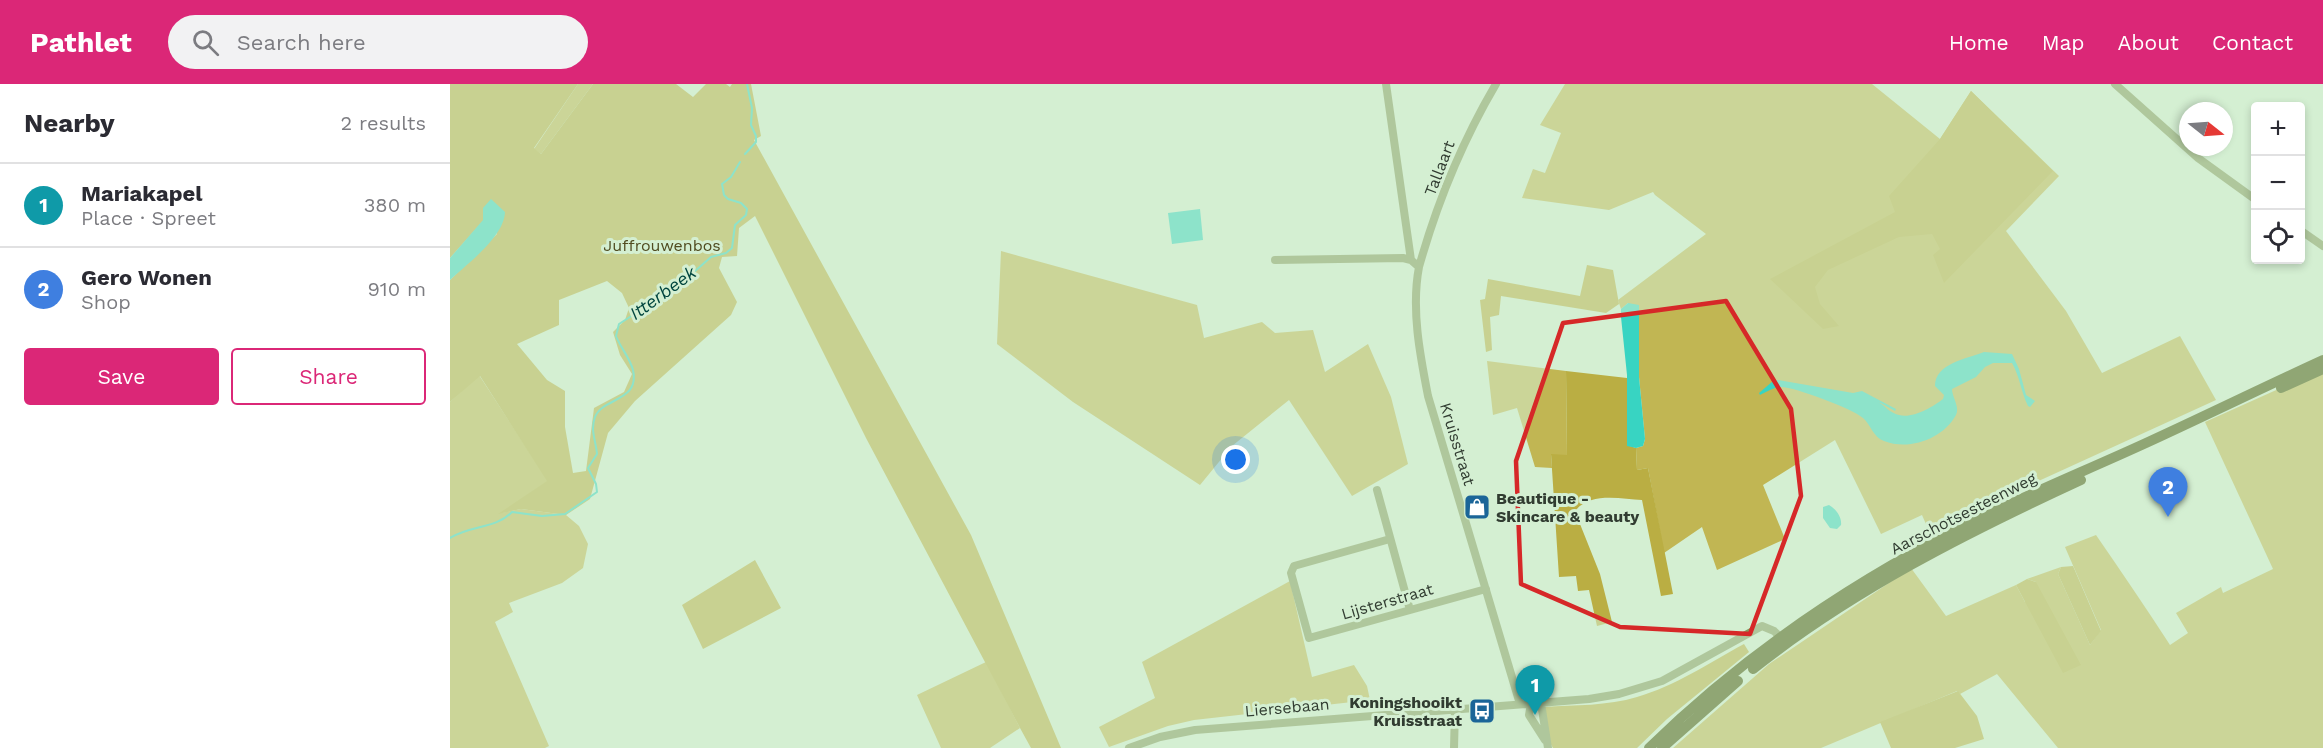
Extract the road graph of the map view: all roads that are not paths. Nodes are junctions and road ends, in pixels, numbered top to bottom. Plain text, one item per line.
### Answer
1 (1386, 84) edge
2 (1496, 84) edge
3 (2115, 84) edge
4 (2251, 196) edge
5 (2305, 233) edge
6 (2323, 246) edge
7 (1275, 260) dead end
8 (1411, 260) junction
9 (1419, 267) junction
10 (2323, 360) edge
11 (2323, 369) edge
12 (1377, 490) dead end
13 (1390, 539) junction
14 (1486, 589) junction
15 (1837, 604) junction
16 (1410, 610) junction
17 (1784, 640) junction
18 (1541, 703) junction
19 (1520, 704) junction
20 (1531, 704) junction
21 (1455, 709) junction
22 (1546, 744) edge
23 (1129, 748) edge
24 (1454, 748) edge
25 (1649, 748) edge
26 (1662, 748) edge

1 - 8 street
2 - 9 street, Tallaart
3 - 4 street
5 - 6 street
7 - 8 street
8 - 9 street
9 - 14 street, Kruisstraat
10 - 15 main road, Aarschotsesteenweg
11 - 15 main road, Aarschotsesteenweg
12 - 13 street
13 - 16 street
13 - 16 street, Lijsterstraat
14 - 16 street, Lijsterstraat
14 - 19 street, Kruisstraat
15 - 17 main road, Aarschotsesteenweg
17 - 18 street, Liersebaan
17 - 25 main road, Aarschotsesteenweg
17 - 26 main road, Aarschotsesteenweg
18 - 20 street, Liersebaan
18 - 22 street
19 - 20 street, Liersebaan
19 - 21 street, Liersebaan
20 - 22 street
21 - 23 street, Liersebaan
21 - 24 street

